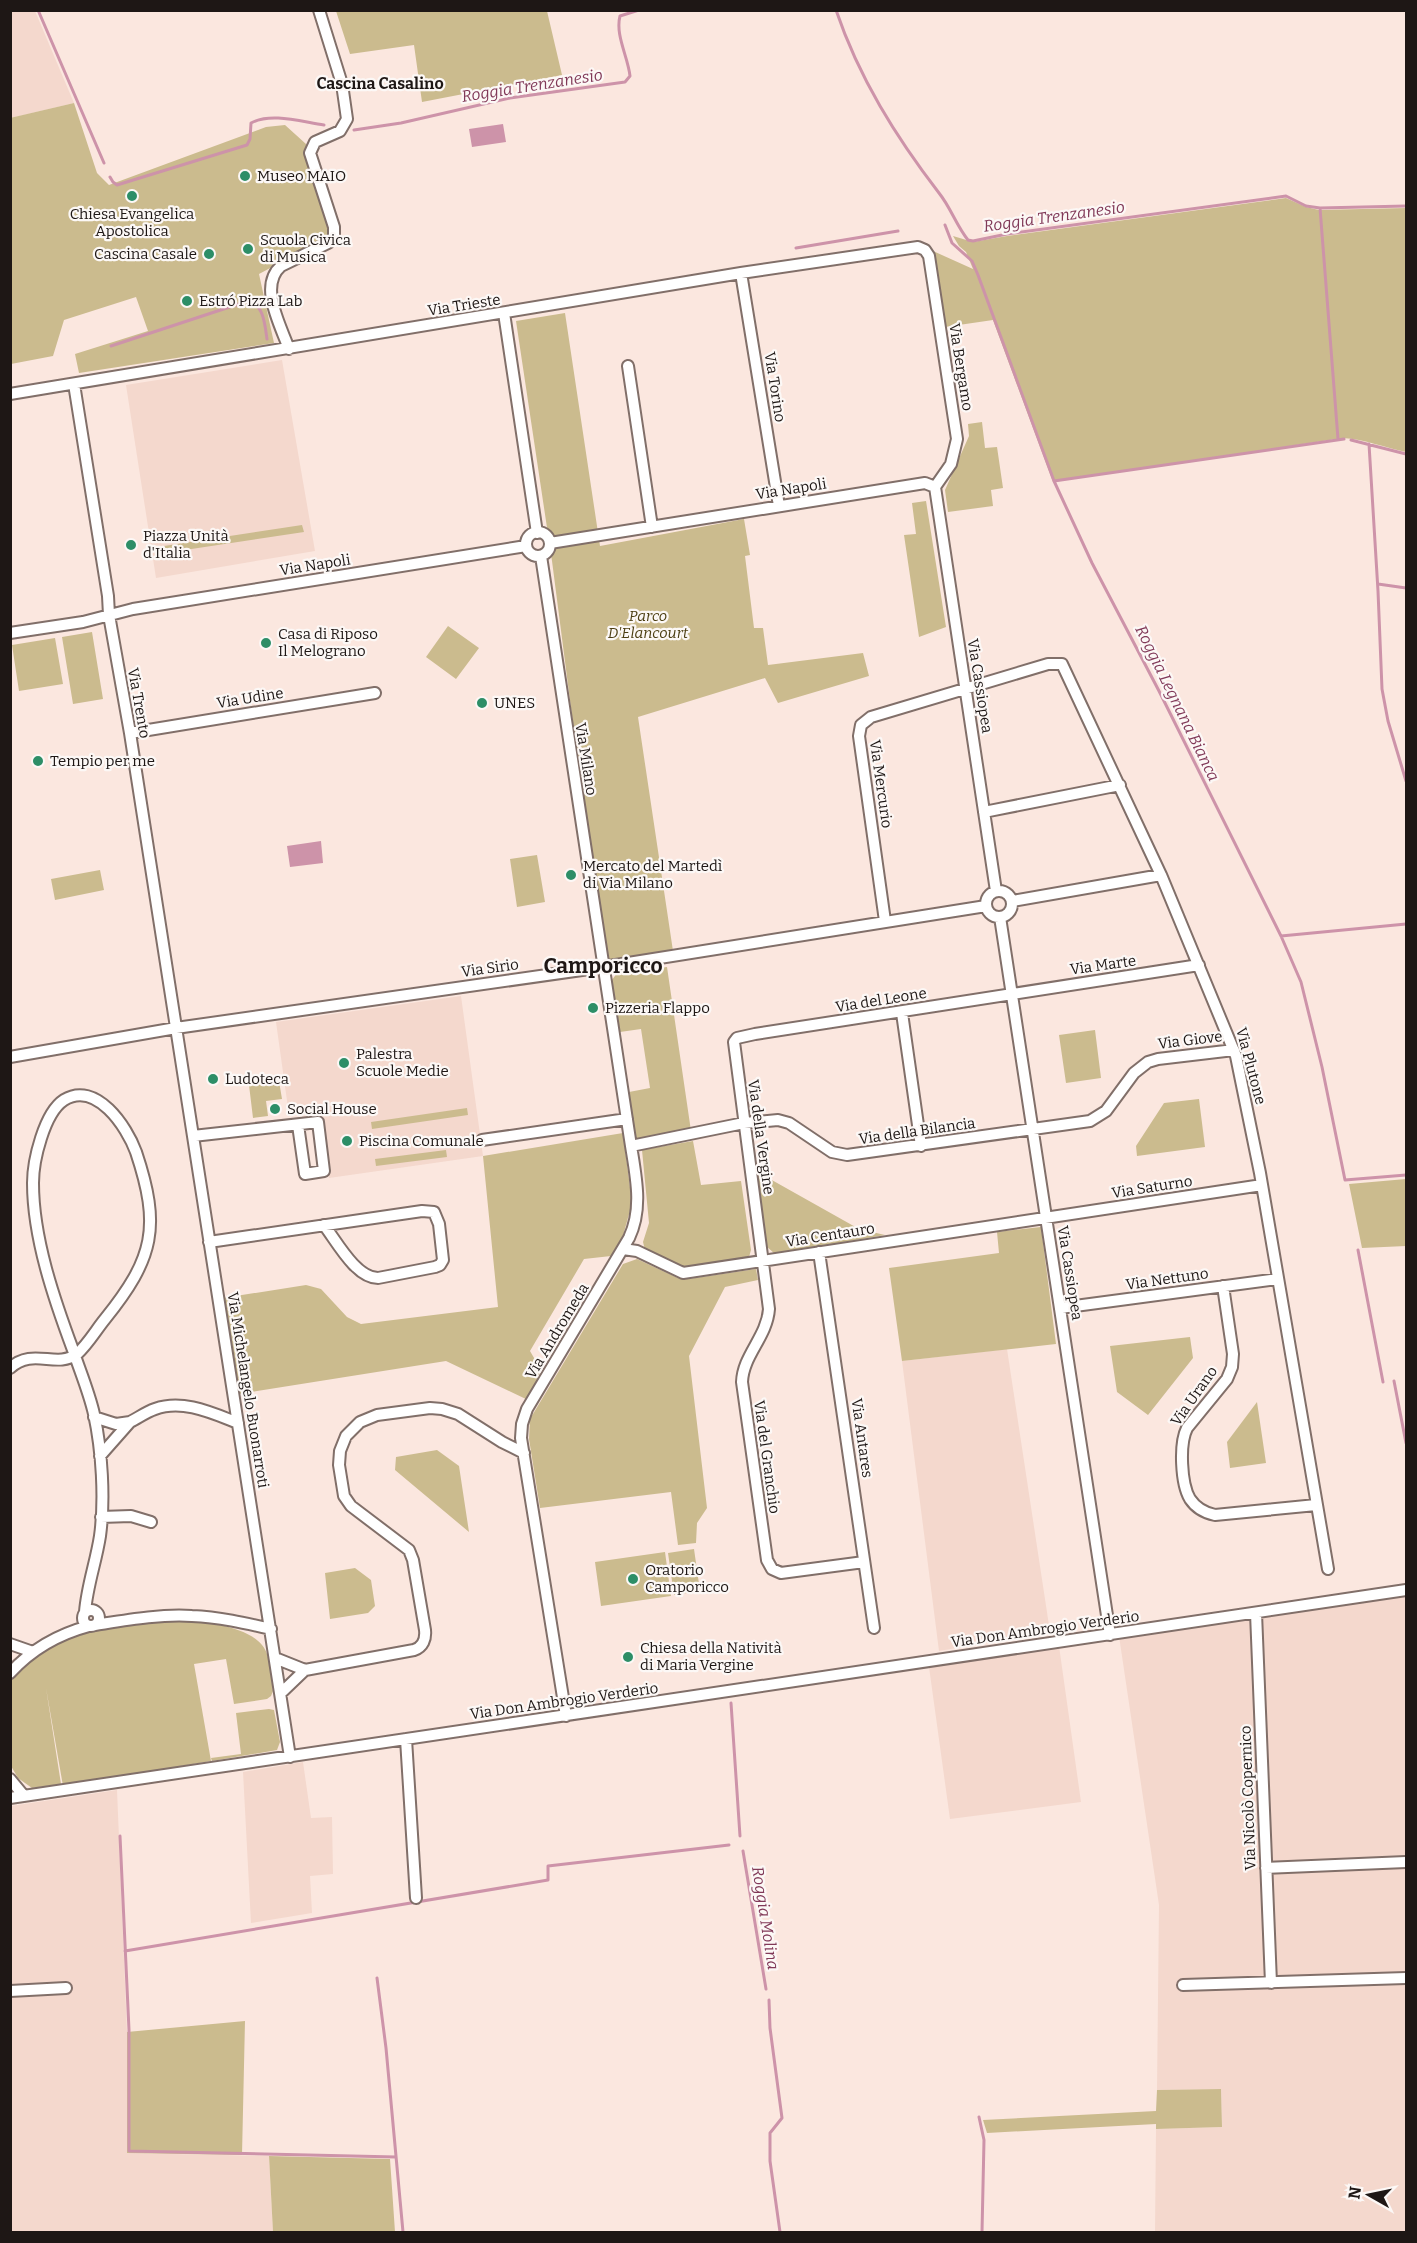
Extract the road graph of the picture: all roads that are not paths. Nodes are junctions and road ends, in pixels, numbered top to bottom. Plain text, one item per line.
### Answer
1 (320, 10) edge
2 (923, 248) joint
3 (741, 273) junction
4 (504, 313) junction
5 (289, 349) junction
6 (628, 366) dead end
7 (74, 384) junction
8 (10, 394) edge
9 (934, 487) junction
10 (779, 506) junction
11 (652, 526) junction
12 (537, 533) junction
13 (550, 543) junction
14 (526, 546) junction
15 (541, 556) junction
16 (109, 615) junction
17 (10, 633) edge
18 (966, 689) junction
19 (375, 693) dead end
20 (130, 733) junction
21 (1120, 785) junction
22 (984, 812) junction
23 (1161, 875) junction
24 (996, 891) junction
25 (1012, 901) junction
26 (986, 906) junction
27 (1000, 917) junction
28 (885, 921) junction
29 (1199, 965) junction
30 (603, 967) junction
31 (1012, 993) junction
32 (902, 1013) junction
33 (176, 1028) junction
34 (755, 1034) joint
35 (1234, 1050) junction
36 (10, 1057) edge
37 (627, 1119) junction
38 (744, 1124) junction
39 (298, 1125) junction
40 (1033, 1130) junction
41 (193, 1136) junction
42 (482, 1140) dead end
43 (632, 1146) junction
44 (921, 1146) junction
45 (1262, 1185) junction
46 (1046, 1218) junction
47 (324, 1225) junction
48 (209, 1242) junction
49 (623, 1249) junction
50 (819, 1252) junction
51 (763, 1260) junction
52 (1278, 1279) junction
53 (1223, 1286) junction
54 (1060, 1308) junction
55 (75, 1356) junction
56 (10, 1368) edge
57 (94, 1417) junction
58 (130, 1422) junction
59 (238, 1423) junction
60 (524, 1453) junction
61 (100, 1456) junction
62 (1316, 1505) junction
63 (101, 1517) junction
64 (151, 1522) dead end
65 (864, 1562) junction
66 (1328, 1569) dead end
67 (1407, 1590) edge
68 (1256, 1613) junction
69 (91, 1618) junction
70 (874, 1628) dead end
71 (271, 1629) junction
72 (1110, 1635) junction
73 (10, 1644) edge
74 (33, 1652) junction
75 (275, 1658) junction
76 (305, 1670) junction
77 (10, 1673) edge
78 (281, 1693) junction
79 (566, 1716) junction
80 (406, 1739) junction
81 (290, 1756) junction
82 (10, 1779) edge
83 (24, 1796) junction
84 (10, 1798) edge
85 (1407, 1862) edge
86 (1266, 1868) junction
87 (416, 1898) dead end
88 (1407, 1978) edge
89 (1271, 1983) junction
90 (1183, 1985) dead end
91 (66, 1988) dead end
92 (10, 1991) edge

1 - 5 street
2 - 3 street, Via Trieste
2 - 9 street, Via Bergamo
3 - 4 street, Via Trieste
3 - 10 street, Via Torino
4 - 5 street, Via Trieste
4 - 12 street
5 - 7 street, Via Trieste
6 - 11 street
7 - 8 street, Via Trieste
7 - 16 street, Via Trento
9 - 10 street, Via Napoli
9 - 18 street, Via Cassiopea
10 - 11 street, Via Napoli
11 - 13 street, Via Napoli
12 - 13 street
12 - 14 street
13 - 15 street
14 - 15 street
14 - 16 street, Via Napoli
15 - 30 street, Via Milano
16 - 17 street, Via Napoli
16 - 20 street, Via Trento
18 - 21 street, Via Plutone
18 - 22 street, Via Cassiopea
18 - 28 street, Via Mercurio
19 - 20 street, Via Udine
20 - 33 street, Via Trento
21 - 22 street
21 - 23 street, Via Plutone
22 - 24 street, Via Cassiopea
23 - 25 street
23 - 29 street, Via Plutone
24 - 25 street
24 - 26 street
25 - 27 street
26 - 27 street
26 - 28 street, Via Sirio
27 - 31 street, Via Cassiopea
28 - 30 street, Via Sirio
29 - 31 street, Via Marte
29 - 35 street, Via Plutone
30 - 33 street, Via Sirio
30 - 37 street, Via Andromeda
31 - 32 street, Via del Leone
31 - 40 street, Via Cassiopea
32 - 34 street, Via del Leone
32 - 44 street
33 - 36 street, Via Sirio
33 - 41 street, Via Michelangelo Buonarroti
34 - 38 street, Via della Vergine
35 - 40 street, Via Giove
35 - 45 street, Via Plutone
37 - 42 street
37 - 43 street, Via Andromeda
38 - 43 street, Via della Bilancia
38 - 44 street, Via della Bilancia
38 - 51 street, Via della Vergine
39 - 39 street
39 - 41 street
40 - 44 street, Via della Bilancia
40 - 46 street, Via Cassiopea
41 - 48 street, Via Michelangelo Buonarroti
43 - 49 street, Via Andromeda
45 - 46 street, Via Saturno
45 - 52 street, Via Plutone
46 - 50 street, Via Centauro
46 - 54 street, Via Cassiopea
47 - 47 street
47 - 48 street
48 - 59 street, Via Michelangelo Buonarroti
49 - 51 street, Via Centauro
49 - 60 street, Via Andromeda
50 - 51 street, Via Centauro
50 - 65 street, Via Antares
51 - 65 street, Via del Granchio
52 - 53 street, Via Nettuno
52 - 62 street, Via Plutone
53 - 54 street, Via Nettuno
53 - 62 street, Via Urano
54 - 72 street, Via Cassiopea
55 - 55 street
55 - 56 street
55 - 57 street
57 - 58 street
57 - 61 street
58 - 59 street
58 - 61 street
59 - 71 street, Via Michelangelo Buonarroti
60 - 76 street
60 - 79 street, Via Andromeda
61 - 63 street
62 - 66 street, Via Plutone
63 - 64 street
63 - 69 street
65 - 70 street, Via Antares
67 - 68 street, Via Don Ambrogio Verderio
68 - 72 street, Via Don Ambrogio Verderio
68 - 86 street, Via Nicolò Copernico
69 - 71 street
69 - 74 street
71 - 75 street, Via Michelangelo Buonarroti
72 - 79 street, Via Don Ambrogio Verderio
73 - 74 street
74 - 77 street
75 - 76 street
75 - 78 street, Via Michelangelo Buonarroti
76 - 78 street
78 - 81 street, Via Michelangelo Buonarroti
79 - 80 street, Via Don Ambrogio Verderio
80 - 81 street, Via Don Ambrogio Verderio
80 - 87 street
81 - 83 street, Via Don Ambrogio Verderio
82 - 83 street
83 - 84 street, Via Don Ambrogio Verderio
85 - 86 street
86 - 89 street, Via Nicolò Copernico
88 - 89 street
89 - 90 street
91 - 92 street

